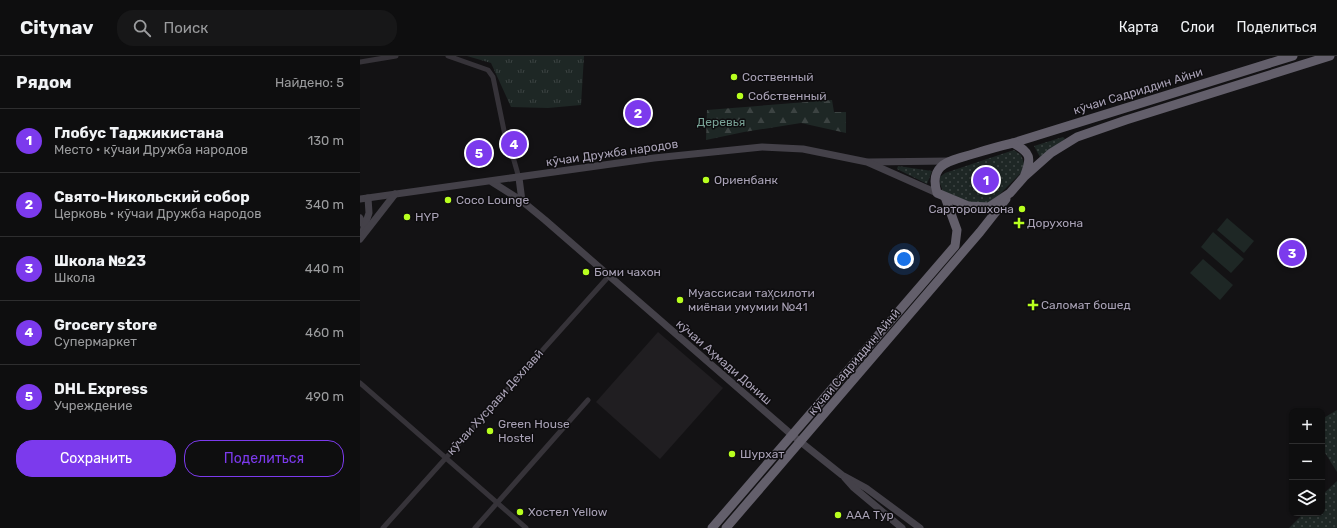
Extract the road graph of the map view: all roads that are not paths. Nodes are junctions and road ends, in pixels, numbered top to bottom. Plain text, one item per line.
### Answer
1 (396, 56) edge
2 (448, 56) edge
3 (1293, 56) edge
4 (1330, 56) edge
5 (360, 62) edge
6 (1013, 142) junction
7 (949, 161) junction
8 (867, 162) junction
9 (1024, 177) junction
10 (519, 178) junction
11 (492, 182) junction
12 (1010, 193) junction
13 (395, 194) junction
14 (941, 195) junction
15 (368, 198) junction
16 (360, 199) edge
17 (522, 201) junction
18 (360, 218) edge
19 (365, 228) junction
20 (360, 239) edge
21 (609, 276) junction
22 (360, 383) edge
23 (588, 400) dead end
24 (792, 435) junction
25 (801, 442) junction
26 (445, 458) junction
27 (842, 475) junction
28 (497, 503) junction
29 (383, 528) edge
30 (475, 528) edge
31 (526, 528) edge
32 (712, 528) edge
33 (726, 528) edge
34 (902, 528) edge
35 (920, 528) edge

1 - 5 street
2 - 10 street
3 - 6 highway, кӯчаи Садриддин Айни
4 - 9 highway
6 - 7 highway
6 - 9 highway
7 - 8 street
7 - 14 highway
8 - 10 street, кӯчаи Дружба народов
8 - 14 street
9 - 12 highway
10 - 11 street, кӯчаи Дружба народов
10 - 17 street
11 - 13 street, кӯчаи Дружба народов
11 - 17 street, кӯчаи Аҳмади Дониш
12 - 14 highway
12 - 25 highway, кӯчаи Садриддин Айнӣ
13 - 15 street, кӯчаи Дружба народов
13 - 20 street
14 - 24 highway, кӯчаи Садриддин Айнӣ
15 - 16 street, кӯчаи Дружба народов
15 - 19 street
17 - 21 street, кӯчаи Аҳмади Дониш
18 - 19 street
19 - 20 street
21 - 24 street, кӯчаи Аҳмади Дониш
21 - 26 street, кӯчаи Хусрави Дехлавӣ
22 - 26 street
23 - 28 street
24 - 25 street, кӯчаи Аҳмади Дониш
24 - 32 highway, кӯчаи Садриддин Айнӣ
25 - 27 street, кӯчаи Аҳмади Дониш
25 - 33 highway, кӯчаи Садриддин Айнӣ
26 - 28 street
26 - 29 street, кӯчаи Хусрави Дехлавӣ
27 - 34 street
27 - 35 street, кӯчаи Аҳмади Дониш
28 - 30 street
28 - 31 street

